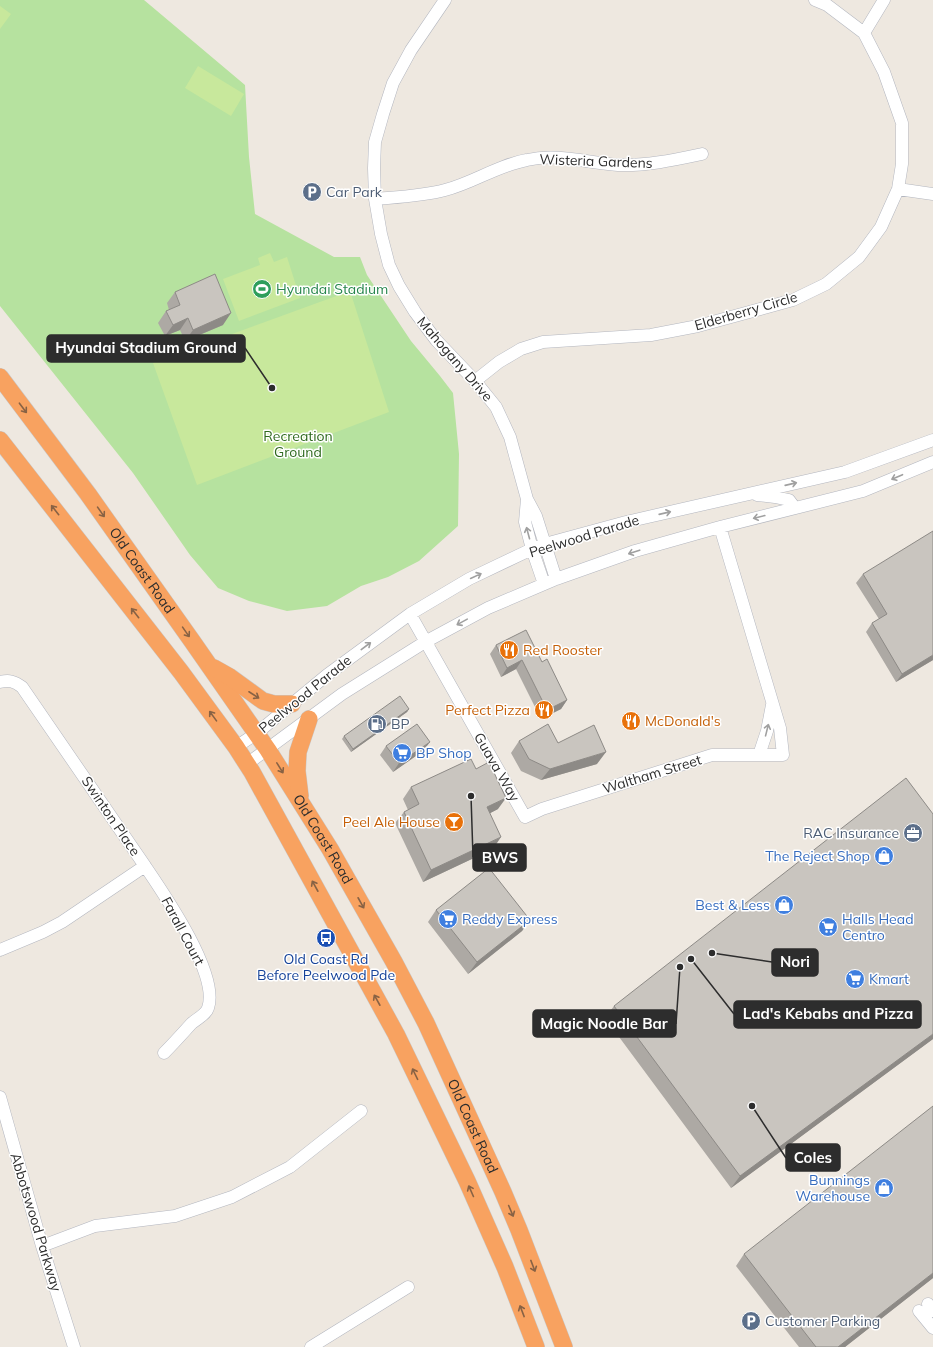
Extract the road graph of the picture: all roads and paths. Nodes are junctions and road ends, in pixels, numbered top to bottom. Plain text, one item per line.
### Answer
1 (445, 0) edge
2 (815, 0) edge
3 (884, 0) edge
4 (864, 33) junction
5 (702, 154) dead end
6 (898, 189) junction
7 (933, 194) edge
8 (375, 199) junction
9 (0, 377) edge
10 (475, 381) junction
11 (0, 440) edge
12 (933, 440) edge
13 (933, 462) edge
14 (747, 493) junction
15 (527, 499) junction
16 (795, 508) junction
17 (720, 527) junction
18 (545, 544) junction
19 (532, 549) junction
20 (556, 579) junction
21 (544, 584) junction
22 (410, 614) junction
23 (425, 642) junction
24 (210, 666) junction
25 (0, 682) edge
26 (292, 704) junction
27 (772, 704) junction
28 (309, 719) junction
29 (256, 733) junction
30 (236, 748) junction
31 (268, 750) junction
32 (760, 755) junction
33 (247, 764) junction
34 (301, 802) junction
35 (525, 817) joint
36 (145, 866) junction
37 (0, 950) edge
38 (164, 1053) dead end
39 (0, 1096) edge
40 (361, 1111) dead end
41 (2, 1117) edge
42 (42, 1246) junction
43 (408, 1287) dead end
44 (926, 1309) edge
45 (933, 1328) edge
46 (74, 1347) edge
47 (310, 1347) edge
48 (536, 1347) edge
49 (564, 1347) edge

1 - 8 street, Mahogany Drive
2 - 4 street, Elderberry Circle
3 - 4 street
4 - 6 street, Elderberry Circle
5 - 8 street, Wisteria Gardens
6 - 7 street
6 - 10 street, Elderberry Circle
8 - 10 street, Mahogany Drive
9 -> 24 highway, Old Coast Road
10 - 15 street, Mahogany Drive
30 -> 11 highway, Old Coast Road
14 -> 12 street, Peelwood Parade
13 -> 16 street, Peelwood Parade
14 - 16 street
18 -> 14 street, Peelwood Parade
15 - 18 street, Mahogany Drive
19 -> 15 street, Mahogany Drive
16 -> 17 street, Peelwood Parade
17 -> 20 street, Peelwood Parade
17 - 27 street
18 - 19 street, Peelwood Parade
18 - 20 street, Mahogany Drive
19 - 21 street, Mahogany Drive
22 -> 19 street, Peelwood Parade
20 - 21 street, Peelwood Parade
21 -> 23 street, Peelwood Parade
22 - 23 street, Guava Way
26 -> 22 street, Peelwood Parade
23 - 28 street, Peelwood Parade
23 - 35 street, Guava Way
24 -> 26 highway
24 - 29 highway, Old Coast Road
25 - 36 street, Swinton Place
26 - 29 street, Peelwood Parade
32 -> 27 street
27 - 32 street, Waltham Street
28 - 31 street, Peelwood Parade
28 - 34 highway
29 - 30 street, Peelwood Parade
29 - 31 highway, Old Coast Road
30 - 33 highway, Old Coast Road
31 - 33 street, Peelwood Parade
31 -> 34 highway, Old Coast Road
32 - 35 street, Waltham Street
48 -> 33 highway, Old Coast Road
34 -> 49 highway, Old Coast Road
36 - 37 street, Swinton Place
36 - 38 street, Farall Court
39 - 41 street, Abbotswood Parkway
40 - 42 street
41 - 42 street, Abbotswood Parkway
42 - 46 street, Abbotswood Parkway
43 - 47 street
44 - 45 street

